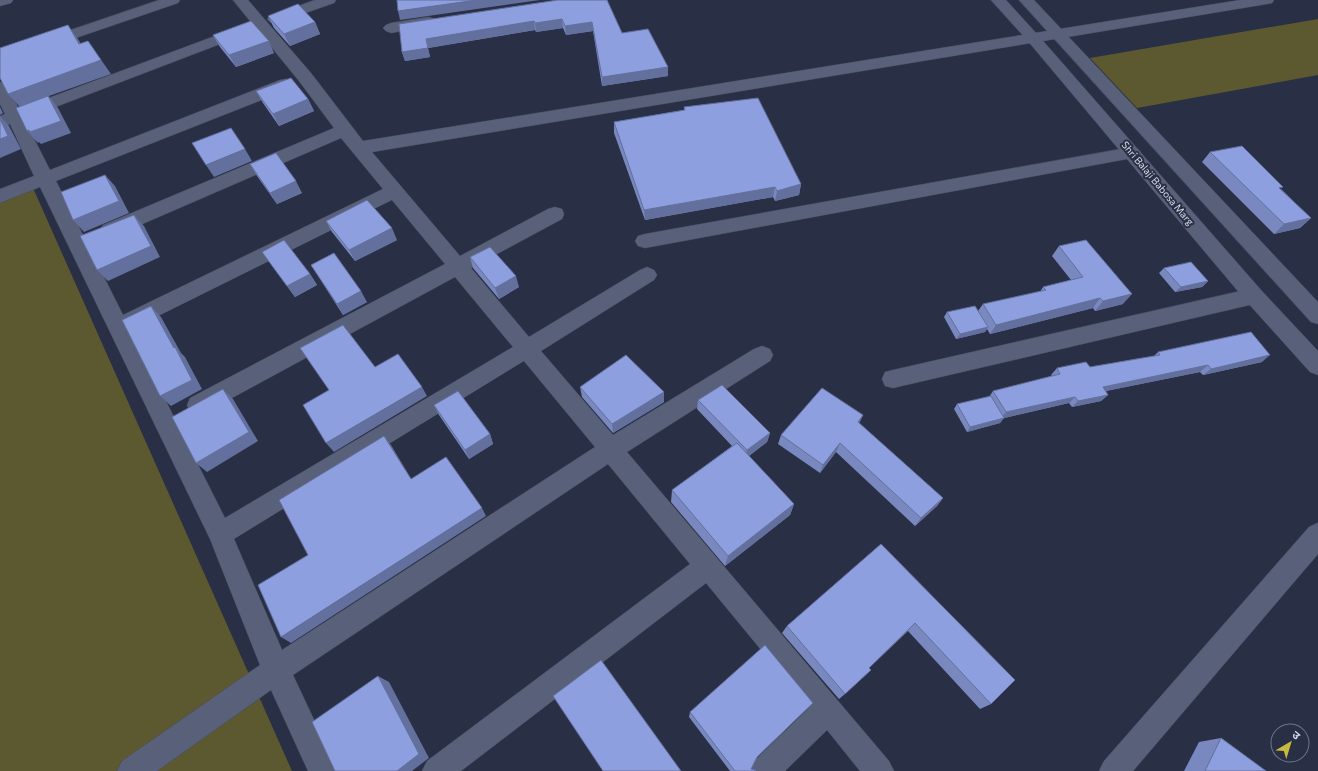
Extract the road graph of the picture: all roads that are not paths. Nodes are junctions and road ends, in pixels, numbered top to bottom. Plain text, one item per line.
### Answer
1 (6, 0) edge
2 (173, 0) edge
3 (240, 0) edge
4 (329, 0) edge
5 (998, 0) edge
6 (1026, 0) edge
7 (1267, 0) edge
8 (0, 2) edge
9 (446, 20) edge
10 (260, 24) junction
11 (391, 28) dead end
12 (1056, 34) junction
13 (1032, 37) junction
14 (0, 59) edge
15 (305, 77) junction
16 (0, 87) edge
17 (7, 119) edge
18 (344, 130) junction
19 (359, 148) junction
20 (1132, 153) junction
21 (46, 178) junction
22 (395, 191) junction
23 (0, 196) edge
24 (555, 214) dead end
25 (645, 241) dead end
26 (78, 244) junction
27 (458, 266) junction
28 (647, 275) dead end
29 (1254, 296) junction
30 (1318, 316) edge
31 (118, 327) junction
32 (527, 349) junction
33 (762, 355) dead end
34 (1318, 366) edge
35 (893, 379) dead end
36 (165, 422) junction
37 (611, 449) junction
38 (220, 534) junction
39 (1318, 535) edge
40 (708, 566) junction
41 (276, 670) junction
42 (828, 709) junction
43 (132, 771) edge
44 (323, 771) edge
45 (437, 771) edge
46 (764, 771) edge
47 (880, 771) edge
48 (1114, 771) edge

1 - 8 street
2 - 14 street
3 - 10 street
4 - 10 street
5 - 13 street, Shri Balaji Babosa Marg
6 - 12 street
7 - 12 street
9 - 11 street
10 - 15 street
10 - 17 street
12 - 13 street
12 - 30 street
13 - 19 street
13 - 20 street, Shri Balaji Babosa Marg
15 - 18 street
15 - 21 street
16 - 17 street
17 - 21 street
18 - 19 street
18 - 26 street
19 - 22 street
20 - 25 street
20 - 29 street, Shri Balaji Babosa Marg
21 - 23 street
21 - 26 street
22 - 27 street
22 - 31 street
24 - 27 street
26 - 31 street
27 - 32 street
27 - 36 street
28 - 32 street
29 - 34 street, Shri Balaji Babosa Marg
29 - 35 street
31 - 36 street
32 - 37 street
32 - 38 street
33 - 37 street
36 - 38 street
37 - 40 street
37 - 41 street
38 - 41 street
39 - 48 street
40 - 42 street
40 - 45 street
41 - 43 street
41 - 44 street
42 - 46 street
42 - 47 street

